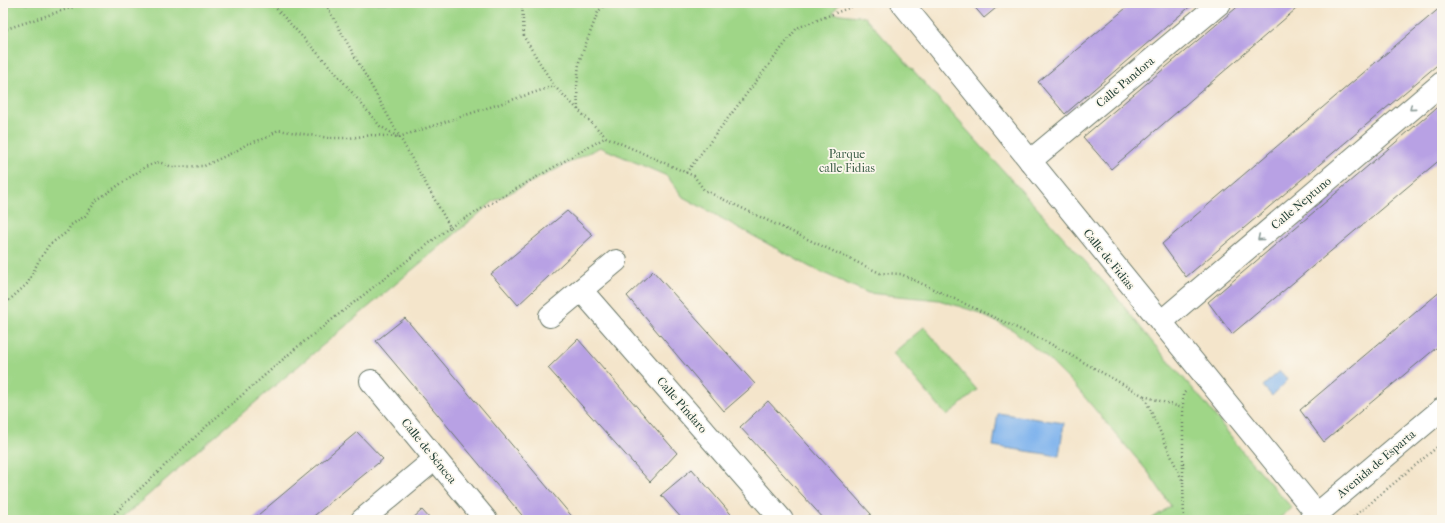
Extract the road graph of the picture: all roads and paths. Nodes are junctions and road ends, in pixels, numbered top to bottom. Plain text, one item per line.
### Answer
1 (80, 3) edge
2 (271, 3) edge
3 (325, 3) edge
4 (522, 3) edge
5 (606, 3) edge
6 (853, 3) edge
7 (870, 3) edge
8 (1220, 3) edge
9 (856, 5) junction
10 (908, 5) edge
11 (3, 30) edge
12 (1442, 83) edge
13 (554, 86) junction
14 (578, 110) junction
15 (399, 137) junction
16 (606, 137) junction
17 (1030, 161) junction
18 (686, 173) junction
19 (450, 228) junction
20 (616, 261) dead end
21 (581, 290) junction
22 (3, 306) edge
23 (550, 316) dead end
24 (1160, 322) junction
25 (1204, 376) junction
26 (372, 381) dead end
27 (1144, 396) junction
28 (1183, 408) junction
29 (1442, 409) edge
30 (1442, 443) edge
31 (436, 459) junction
32 (1183, 482) junction
33 (1313, 517) edge
34 (109, 520) edge
35 (362, 520) edge
36 (486, 520) edge
37 (782, 520) edge
38 (1184, 520) edge
39 (1350, 520) edge

1 - 11 path
2 - 15 path
3 - 15 path
4 - 13 path
5 - 14 path
6 - 9 path
7 - 9 path
8 - 17 street, Calle Pandora
9 - 18 path
10 - 17 street, Calle de Fidias
12 -> 24 street, Calle Neptuno
13 - 14 path
13 - 15 path
14 - 16 path
15 - 19 path
15 - 22 path
16 - 18 path
16 - 19 path
17 - 24 street, Calle de Fidias
18 - 27 path
19 - 34 path
20 - 21 street
21 - 23 street
21 - 37 street, Calle Píndaro
24 - 25 street, Calle de Fidias
25 - 28 path
25 - 33 street, Calle de Fidias
26 - 31 street, Calle de Séneca
27 - 28 path
27 - 32 path
28 - 32 path
29 - 33 street, Avenida de Esparta
30 - 39 path
31 - 35 street
31 - 36 street, Calle de Séneca
32 - 38 path

